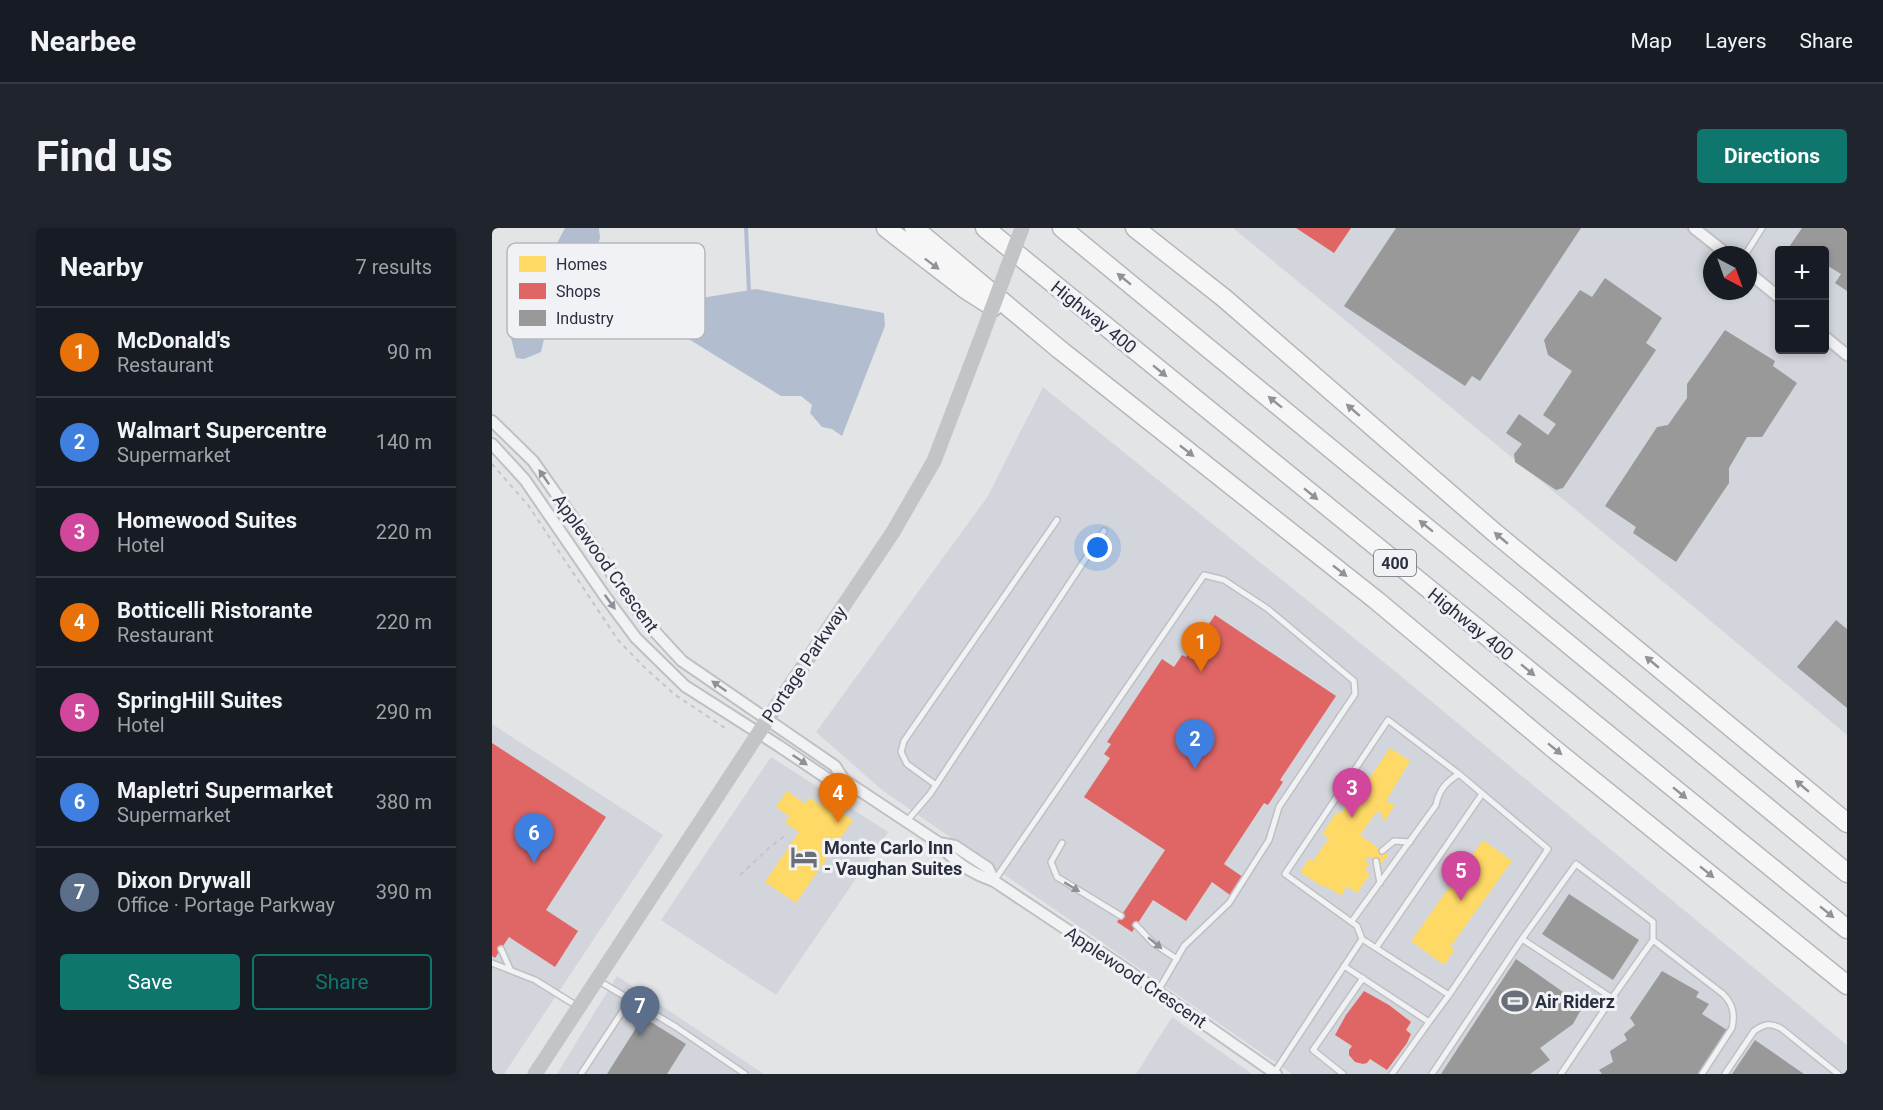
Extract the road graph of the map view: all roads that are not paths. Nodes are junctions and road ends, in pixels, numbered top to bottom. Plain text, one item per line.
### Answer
1 (886, 228) edge
2 (914, 228) edge
3 (985, 228) edge
4 (1022, 228) edge
5 (1062, 228) edge
6 (1135, 228) edge
7 (1151, 228) edge
8 (1694, 228) edge
9 (1752, 228) edge
10 (1760, 231) edge
11 (1717, 246) edge
12 (1751, 246) edge
13 (1757, 280) edge
14 (1775, 295) edge
15 (1224, 298) junction
16 (1829, 340) edge
17 (1059, 349) junction
18 (1847, 355) edge
19 (492, 421) edge
20 (492, 444) edge
21 (1057, 520) dead end
22 (1104, 531) dead end
23 (763, 726) junction
24 (1459, 774) junction
25 (936, 785) junction
26 (1482, 794) junction
27 (906, 822) junction
28 (1847, 823) edge
29 (1410, 842) junction
30 (1062, 843) dead end
31 (1382, 851) dead end
32 (1376, 861) dead end
33 (1847, 873) edge
34 (994, 881) junction
35 (1380, 883) junction
36 (1121, 916) dead end
37 (1352, 921) junction
38 (1136, 925) dead end
39 (1847, 929) edge
40 (1362, 939) junction
41 (1522, 939) junction
42 (1653, 940) junction
43 (1376, 948) junction
44 (501, 949) dead end
45 (1177, 959) junction
46 (492, 963) edge
47 (1344, 966) junction
48 (511, 970) junction
49 (1363, 978) junction
50 (597, 980) junction
51 (1847, 985) edge
52 (1158, 992) junction
53 (1449, 994) junction
54 (1612, 998) junction
55 (630, 1000) junction
56 (579, 1007) junction
57 (1429, 1022) junction
58 (1275, 1073) edge
59 (535, 1074) edge
60 (581, 1074) edge
61 (745, 1074) edge
62 (1343, 1074) edge
63 (1392, 1074) edge
64 (1432, 1074) edge
65 (1561, 1074) edge
66 (1702, 1074) edge
67 (1725, 1074) edge
68 (1838, 1074) edge

1 -> 17 highway
2 - 17 highway
3 -> 39 highway, Highway 400 / 400
4 - 23 street, Portage Parkway, bridge
33 -> 5 highway, 400
6 - 15 highway
7 - 15 highway
8 - 11 street
9 - 10 lane
10 - 12 lane
13 - 14 street
28 -> 15 highway
16 - 18 street
17 -> 51 highway
23 -> 19 street, Applewood Crescent
20 -> 23 street, Applewood Crescent
21 - 25 lane
22 - 25 lane
23 - 27 street, Applewood Crescent
23 - 50 street, Portage Parkway
24 - 26 lane
24 - 29 lane
24 - 37 lane
25 - 27 lane
26 - 43 lane
26 - 53 lane
27 - 34 street, Applewood Crescent
29 - 31 lane
29 - 35 lane
30 -> 36 lane
32 - 35 lane
34 - 45 lane
34 - 52 street, Applewood Crescent
35 - 37 lane
37 - 40 lane
38 -> 45 lane
40 - 43 lane
40 - 47 lane
41 - 42 lane
41 - 54 lane
41 - 64 lane
42 - 54 lane
42 - 66 lane
43 - 53 lane
44 - 48 lane
45 - 52 lane
46 - 48 lane
47 - 49 lane
47 - 58 lane
48 - 56 lane
49 - 57 lane
49 - 62 lane
50 - 55 lane
50 - 56 street, Portage Parkway
52 - 58 street, Applewood Crescent
53 - 57 lane
54 - 65 lane
55 - 60 lane
55 - 61 lane
56 - 59 street, Portage Parkway
57 - 63 lane
67 - 68 lane

